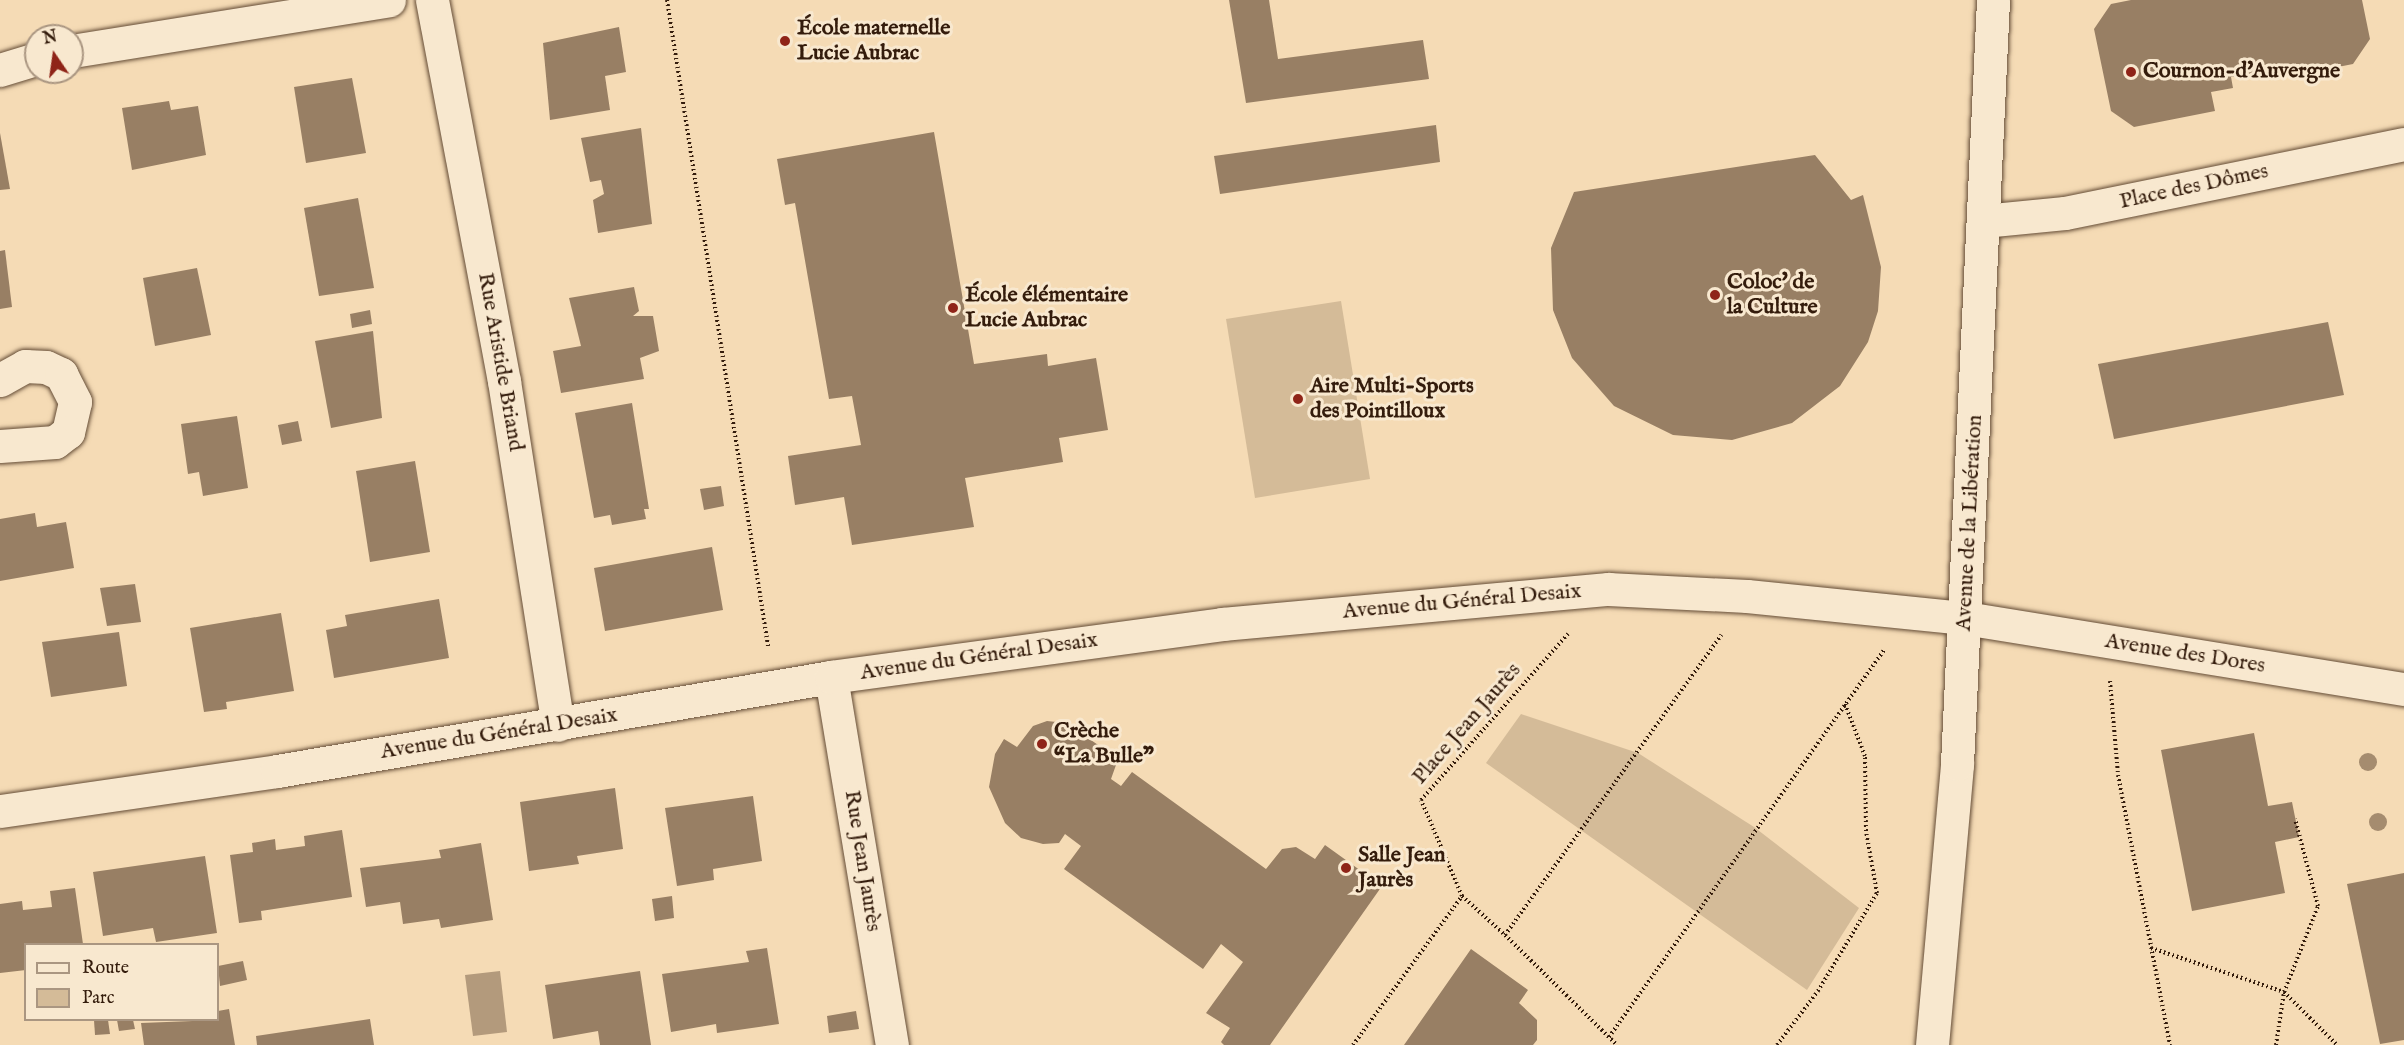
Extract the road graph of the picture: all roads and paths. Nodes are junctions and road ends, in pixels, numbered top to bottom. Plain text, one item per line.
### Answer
1 (389, 0) edge
2 (432, 0) edge
3 (667, 0) edge
4 (1994, 0) edge
5 (84, 49) edge
6 (24, 63) edge
7 (0, 70) edge
8 (2404, 144) edge
9 (1983, 221) junction
10 (0, 380) edge
11 (0, 446) edge
12 (1608, 589) junction
13 (1748, 596) junction
14 (1900, 613) junction
15 (1965, 618) junction
16 (2107, 641) junction
17 (831, 677) junction
18 (775, 688) junction
19 (2404, 689) edge
20 (1845, 704) junction
21 (558, 725) junction
22 (0, 811) edge
23 (2295, 819) dead end
24 (1462, 896) junction
25 (1505, 935) junction
26 (2151, 948) junction
27 (2284, 992) junction
28 (1609, 1037) junction
29 (892, 1045) edge
30 (1353, 1045) edge
31 (1617, 1045) edge
32 (1777, 1045) edge
33 (1932, 1045) edge
34 (2170, 1045) edge
35 (2276, 1045) edge
36 (2337, 1045) edge

1 - 5 street
2 - 21 street, Rue Aristide Briand
3 - 18 path
4 - 9 street, Avenue de la Libération
6 - 7 street
8 - 9 street, Place des Dômes
9 - 15 street, Avenue de la Libération
10 - 11 street
12 - 13 street, Avenue du Général Desaix
12 - 17 street, Avenue du Général Desaix
12 - 24 path, Place Jean Jaurès
13 - 14 street, Avenue du Général Desaix
13 - 25 path
14 - 15 street, Avenue du Général Desaix
14 - 20 path
15 - 16 street, Avenue des Dores
15 - 33 street, Avenue de la Libération
16 - 19 street, Avenue des Dores
16 - 26 path
17 - 18 street, Avenue du Général Desaix
17 - 29 street, Rue Jean Jaurès
18 - 21 street, Avenue du Général Desaix
20 - 28 path
20 - 32 path
21 - 22 street, Avenue du Général Desaix
23 - 27 path
24 - 25 path
24 - 30 path
25 - 28 path
26 - 27 path
26 - 34 path
27 - 35 path
27 - 36 path
28 - 31 path

